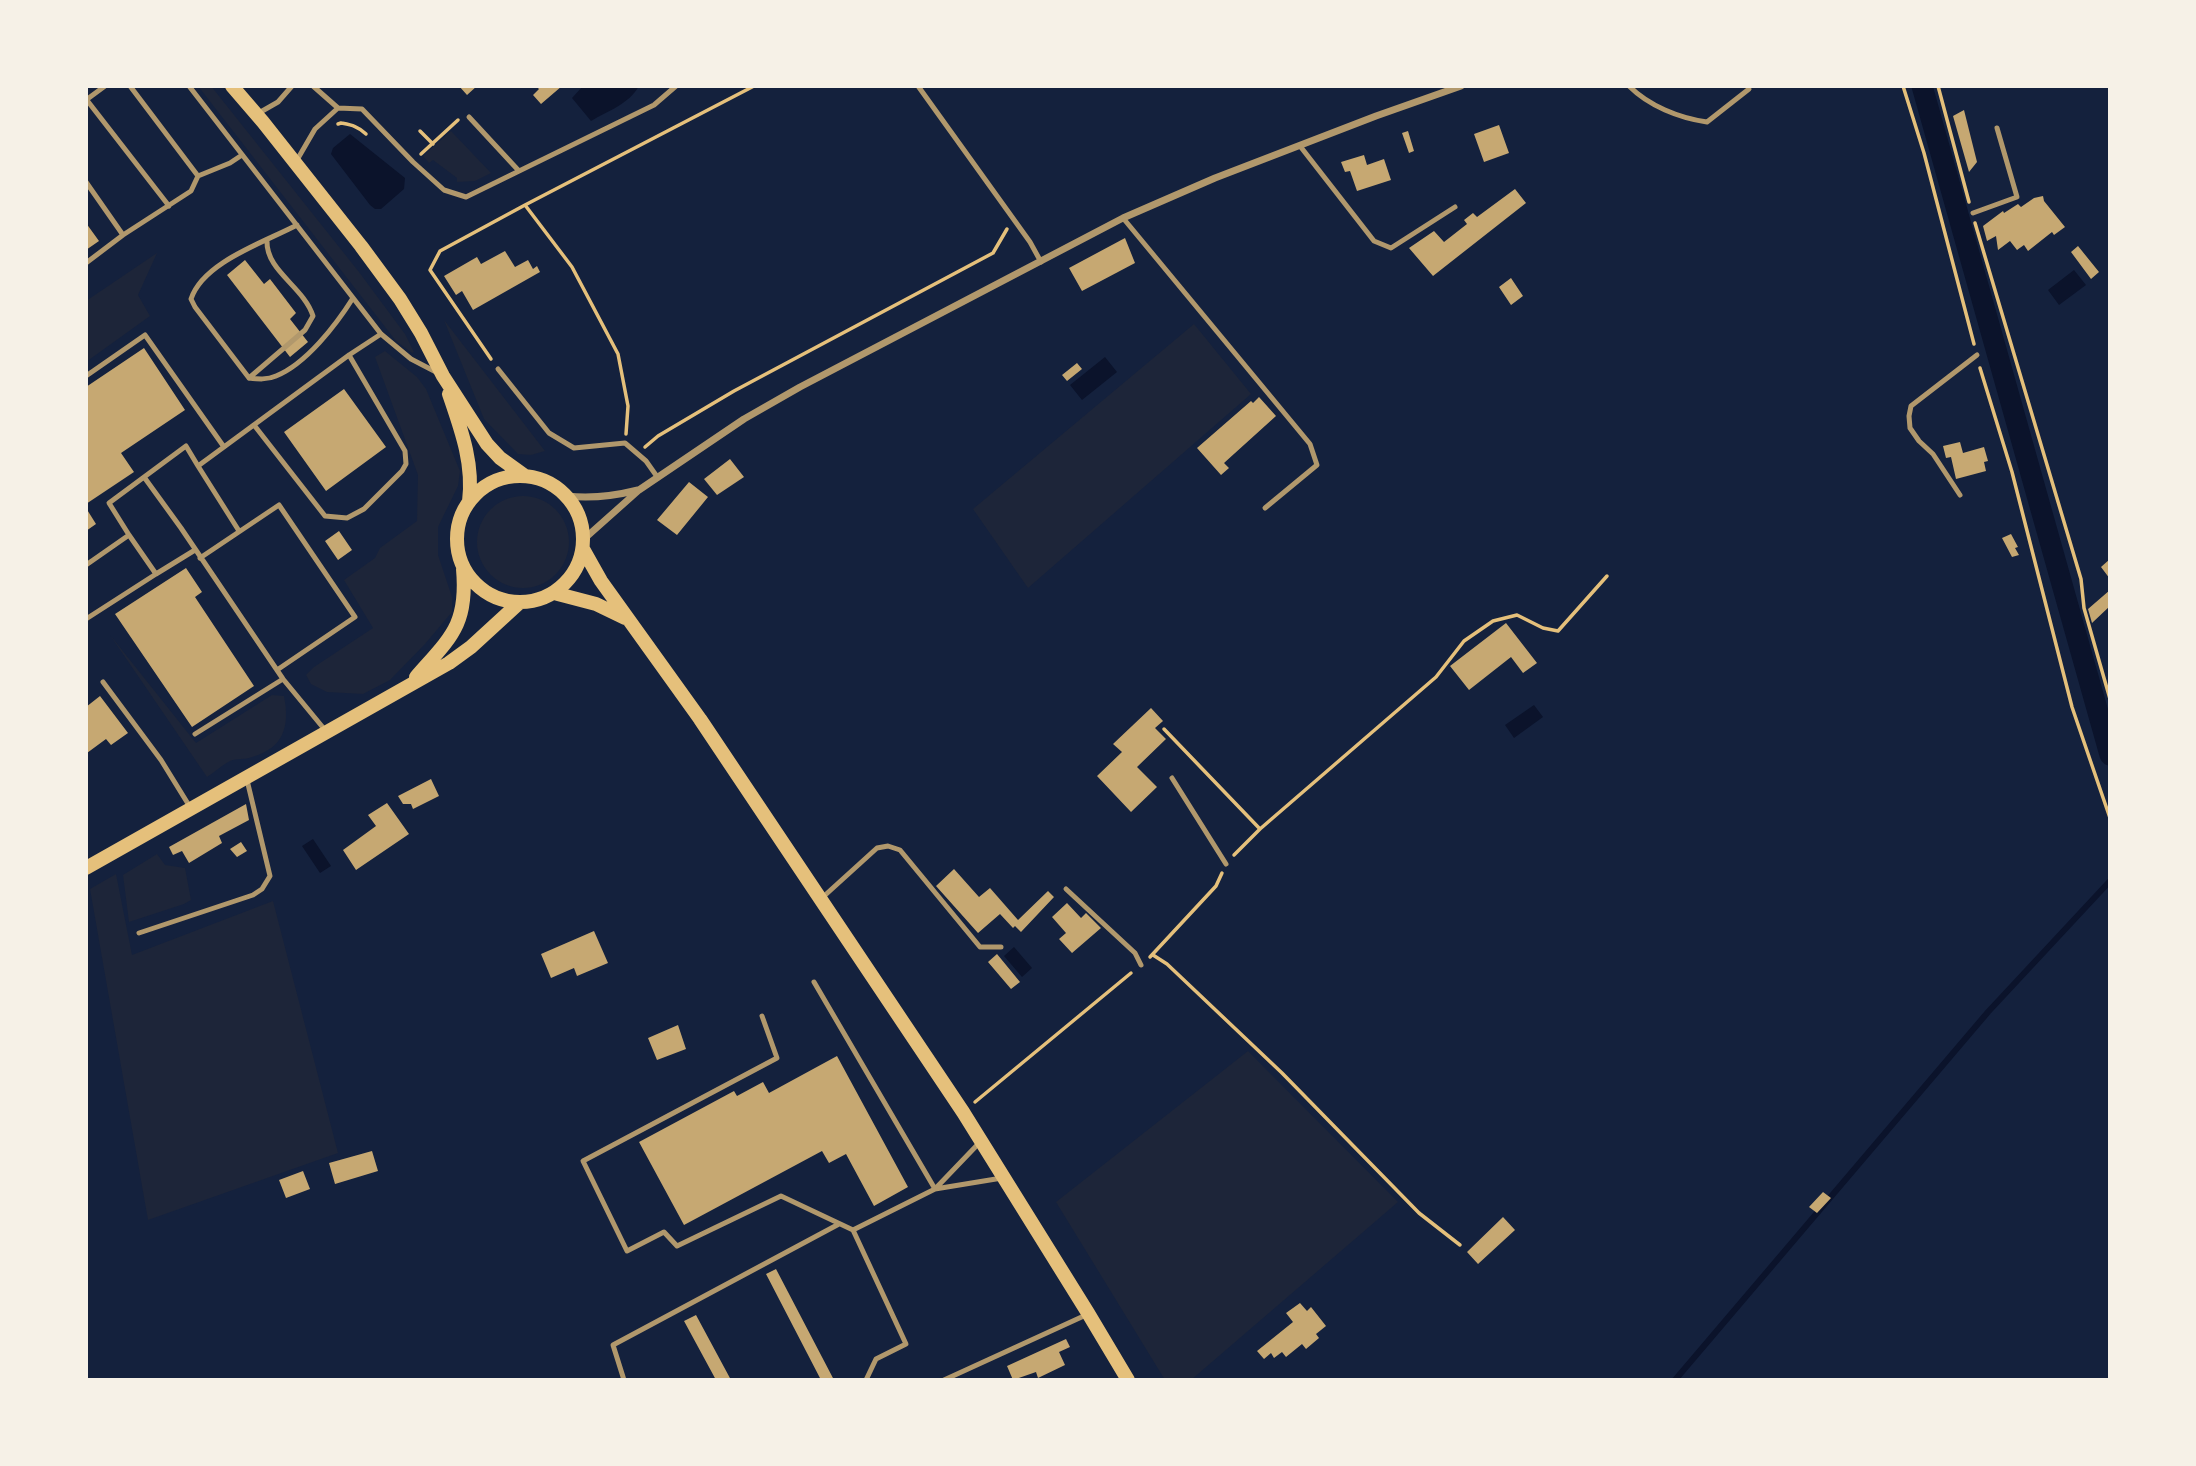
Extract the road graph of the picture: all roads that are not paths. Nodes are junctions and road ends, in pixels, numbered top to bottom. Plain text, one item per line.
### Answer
1 (105, 86) edge
2 (130, 86) edge
3 (188, 86) edge
4 (232, 86) edge
5 (292, 86) edge
6 (313, 86) edge
7 (676, 86) edge
8 (918, 86) edge
9 (1461, 86) edge
10 (1629, 86) edge
11 (1749, 89) dead end
12 (86, 100) edge
13 (338, 108) junction
14 (257, 115) junction
15 (469, 117) road end
16 (1997, 128) dead end
17 (1300, 146) junction
18 (242, 155) junction
19 (295, 162) junction
20 (519, 171) junction
21 (198, 176) junction
22 (86, 182) edge
23 (169, 206) junction
24 (1455, 207) dead end
25 (1973, 213) road end
26 (1123, 218) junction
27 (297, 225) junction
28 (123, 235) junction
29 (267, 241) junction
30 (1041, 262) junction
31 (86, 263) edge
32 (353, 298) junction
33 (381, 334) junction
34 (349, 355) junction
35 (1977, 355) road end
36 (498, 369) road end
37 (86, 376) edge
38 (443, 376) junction
39 (249, 378) junction
40 (254, 425) junction
41 (224, 447) junction
42 (198, 466) junction
43 (525, 476) junction
44 (144, 477) junction
45 (658, 478) junction
46 (639, 490) junction
47 (1960, 495) dead end
48 (567, 496) junction
49 (469, 502) junction
50 (1265, 508) dead end
51 (239, 531) junction
52 (129, 535) junction
53 (583, 544) junction
54 (195, 550) junction
55 (200, 558) junction
56 (86, 565) edge
57 (463, 568) junction
58 (156, 574) junction
59 (554, 593) junction
60 (519, 603) junction
61 (86, 619) edge
62 (628, 620) junction
63 (277, 670) junction
64 (283, 679) junction
65 (103, 682) dead end
66 (411, 683) junction
67 (327, 732) junction
68 (195, 734) dead end
69 (246, 778) junction
70 (1172, 779) dead end
71 (192, 809) junction
72 (1226, 864) road end
73 (86, 868) edge
74 (1066, 890) dead end
75 (820, 900) junction
76 (139, 933) dead end
77 (1001, 947) dead end
78 (1141, 965) road end
79 (814, 982) dead end
80 (762, 1016) dead end
81 (981, 1141) junction
82 (1002, 1178) junction
83 (935, 1189) junction
84 (839, 1224) junction
85 (853, 1230) junction
86 (1088, 1313) junction
87 (624, 1380) edge
88 (866, 1380) edge
89 (944, 1380) edge
90 (1128, 1380) edge

1 - 12 lane
2 - 21 lane
3 - 18 lane
4 - 14 main road
5 - 14 lane
6 - 13 lane
7 - 20 lane
8 - 30 lane
9 - 17 street
10 - 11 lane
12 - 23 lane
13 - 19 lane
13 - 20 lane
14 - 19 main road
15 - 20 lane
16 - 25 lane
17 - 24 lane
17 - 26 street
18 - 21 lane
18 - 27 lane
19 - 38 main road
21 - 23 lane
22 - 28 lane
23 - 28 lane
26 - 30 street
26 - 50 lane
27 - 29 lane
27 - 32 lane
28 - 31 lane
29 - 39 lane
29 - 39 lane
30 - 45 street
32 - 33 lane
32 - 39 lane
33 - 34 lane
33 - 38 lane
34 - 40 lane
34 - 40 lane
35 - 47 lane
36 - 45 lane
37 - 41 lane
38 - 43 main road
38 - 49 main road
40 - 41 lane
41 - 42 lane
42 - 44 lane
42 - 51 lane
43 - 48 main road
43 - 49 main road
44 - 52 lane
44 - 54 lane
45 - 46 street
46 - 48 street
46 - 53 street
48 - 53 main road
49 - 57 main road
51 - 55 lane
51 - 63 lane
52 - 56 lane
52 - 58 lane
53 - 59 main road
53 - 62 main road
54 - 55 lane
54 - 58 lane
55 - 63 lane
57 - 60 main road
57 - 66 main road
58 - 61 lane
59 - 60 main road
59 - 62 main road
60 - 66 main road
62 - 75 main road
63 - 64 lane
64 - 67 lane
64 - 68 lane
65 - 71 lane
66 - 67 main road
67 - 69 main road
69 - 71 main road
69 - 76 lane
70 - 72 lane
71 - 73 main road
74 - 78 lane
75 - 77 lane
75 - 81 main road
79 - 83 lane
80 - 84 lane
81 - 82 main road
81 - 83 lane
82 - 83 lane
82 - 86 main road
83 - 85 lane
84 - 85 lane
84 - 87 lane
85 - 88 lane
86 - 89 lane
86 - 90 main road

